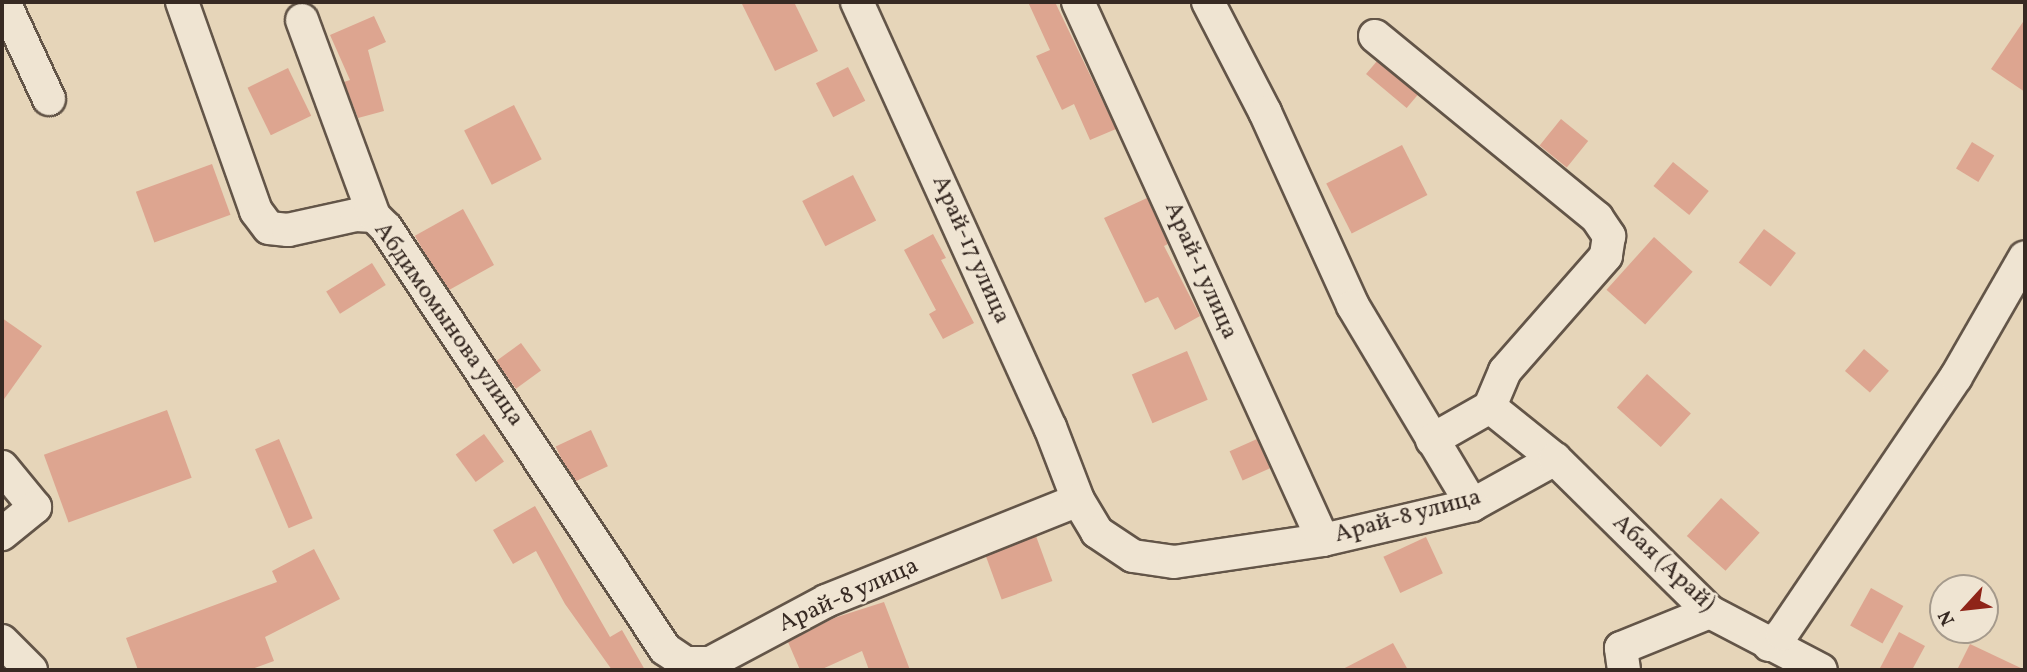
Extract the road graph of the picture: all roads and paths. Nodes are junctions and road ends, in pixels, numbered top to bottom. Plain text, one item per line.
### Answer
1 (4, 2) edge
2 (182, 2) edge
3 (857, 2) edge
4 (1078, 2) edge
5 (1208, 2) edge
6 (302, 20) dead end
7 (1375, 36) dead end
8 (49, 99) dead end
9 (374, 216) junction
10 (2025, 257) edge
11 (1490, 407) junction
12 (1432, 440) junction
13 (1555, 459) junction
14 (2, 467) edge
15 (1078, 500) junction
16 (1472, 505) junction
17 (2, 534) edge
18 (1323, 540) junction
19 (1710, 612) junction
20 (1769, 645) junction
21 (710, 663) joint
22 (1624, 670) edge
23 (1821, 670) edge

1 - 8 street
2 - 9 street, Абдимомынова улица
3 - 15 street, Арай-17 улица
4 - 18 street, Арай-1 улица
5 - 12 street
6 - 9 street
7 - 11 street
9 - 21 street, Абдимомынова улица
10 - 20 street
11 - 12 street
11 - 13 street
12 - 16 street
13 - 16 street, Арай-8 улица
13 - 19 street, Абая (Арай)
14 - 17 street
15 - 18 street, Арай-8 улица
15 - 21 street, Арай-8 улица
16 - 18 street, Арай-8 улица
19 - 20 street, Абая (Арай)
19 - 22 street
20 - 23 street, Абая (Арай)

